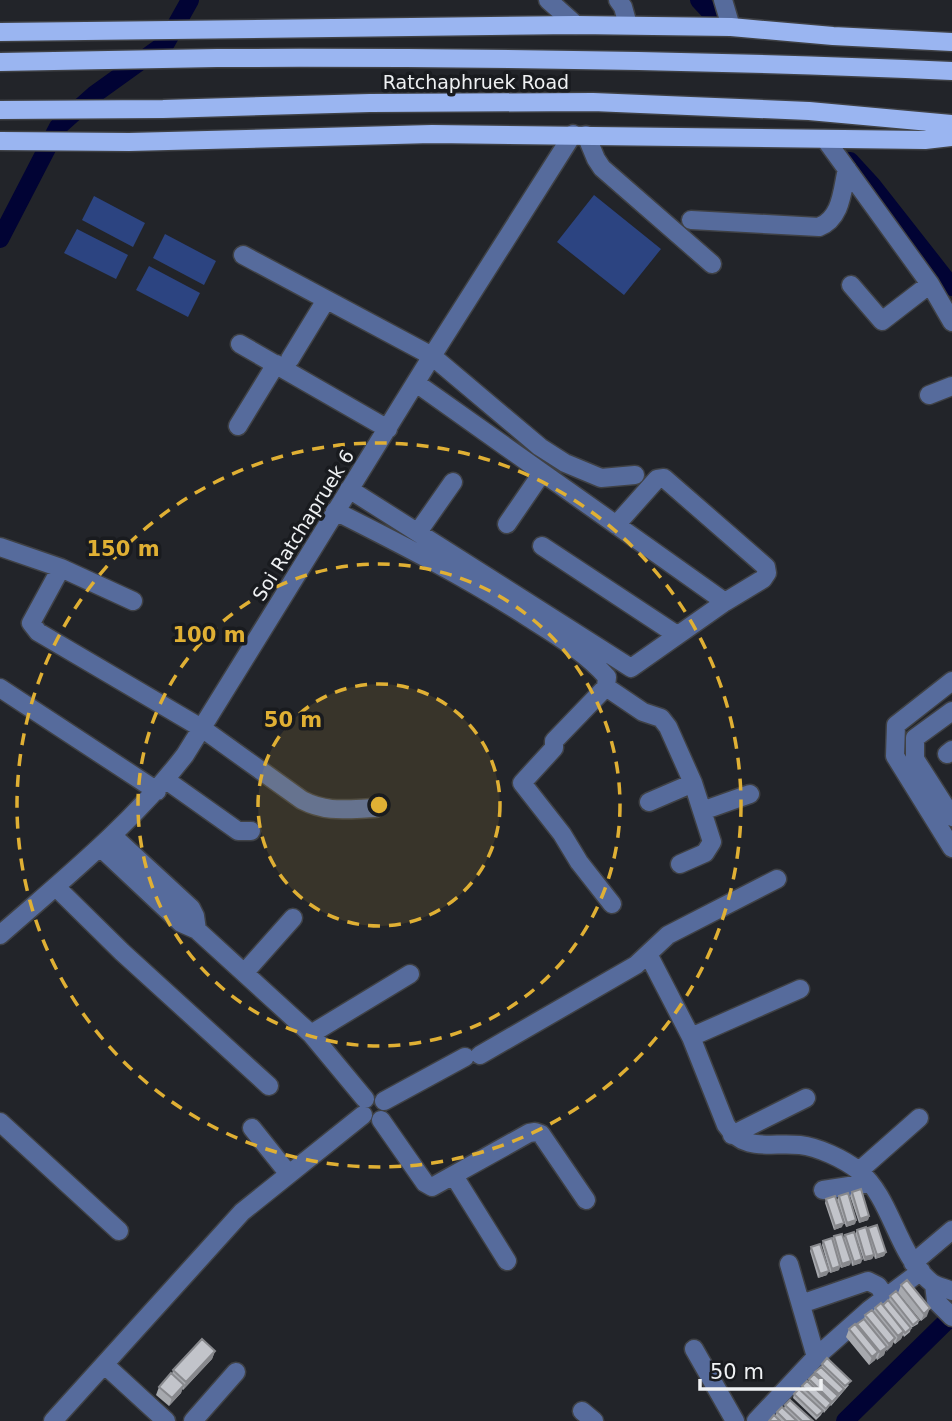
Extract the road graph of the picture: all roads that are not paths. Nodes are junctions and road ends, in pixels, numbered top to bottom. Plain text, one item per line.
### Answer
1 (548, 0) edge
2 (618, 0) edge
3 (723, 0) edge
4 (576, 24) junction
5 (628, 25) junction
6 (731, 27) junction
7 (0, 32) edge
8 (952, 42) edge
9 (0, 62) edge
10 (952, 71) edge
11 (0, 110) edge
12 (952, 124) edge
13 (580, 135) junction
14 (952, 137) edge
15 (825, 139) junction
16 (5, 141) edge
17 (847, 169) junction
18 (691, 220) dead end
19 (243, 256) dead end
20 (712, 264) dead end
21 (930, 284) junction
22 (850, 285) dead end
23 (326, 300) junction
24 (952, 322) edge
25 (240, 344) dead end
26 (432, 356) junction
27 (283, 361) junction
28 (416, 383) junction
29 (952, 386) edge
30 (929, 395) dead end
31 (238, 426) dead end
32 (388, 429) junction
33 (542, 473) junction
34 (635, 475) dead end
35 (453, 482) dead end
36 (349, 488) junction
37 (335, 511) junction
38 (507, 524) dead end
39 (616, 525) junction
40 (418, 532) junction
41 (542, 546) dead end
42 (0, 547) edge
43 (61, 568) junction
44 (133, 601) dead end
45 (725, 602) junction
46 (677, 635) junction
47 (952, 681) edge
48 (606, 687) junction
49 (0, 688) edge
50 (952, 711) edge
51 (203, 729) junction
52 (693, 783) junction
53 (161, 785) junction
54 (750, 794) dead end
55 (649, 802) dead end
56 (375, 808) dead end
57 (702, 811) junction
58 (952, 817) edge
59 (251, 831) dead end
60 (107, 842) junction
61 (952, 848) edge
62 (680, 863) dead end
63 (777, 879) dead end
64 (55, 887) junction
65 (612, 904) dead end
66 (293, 918) dead end
67 (0, 935) edge
68 (648, 954) junction
69 (245, 972) junction
70 (410, 974) dead end
71 (800, 989) dead end
72 (311, 1034) junction
73 (691, 1037) junction
74 (270, 1086) dead end
75 (806, 1098) dead end
76 (384, 1101) junction
77 (364, 1107) junction
78 (919, 1118) dead end
79 (381, 1120) junction
80 (0, 1122) edge
81 (252, 1128) dead end
82 (732, 1135) junction
83 (288, 1173) junction
84 (454, 1176) junction
85 (864, 1177) junction
86 (824, 1190) dead end
87 (586, 1200) dead end
88 (952, 1230) edge
89 (119, 1231) dead end
90 (507, 1261) dead end
91 (789, 1264) dead end
92 (917, 1267) junction
93 (943, 1292) edge
94 (886, 1297) junction
95 (801, 1304) junction
96 (952, 1317) edge
97 (694, 1349) dead end
98 (816, 1357) junction
99 (105, 1365) junction
100 (236, 1372) dead end
101 (202, 1418) edge
102 (53, 1421) edge
103 (166, 1421) edge
104 (734, 1421) edge
105 (756, 1421) edge

1 - 4 street
2 - 5 street
3 - 6 street
4 - 5 main road
4 - 7 main road
5 - 6 main road
6 - 8 main road
9 - 10 main road, Ratchaphruek Road
11 - 12 main road, Ratchaphruek Road
13 - 15 main road
13 - 16 main road
13 - 20 street
13 - 26 street, Soi Ratchapruek 6
14 - 15 main road
15 - 17 street
17 - 18 street
17 - 21 street
19 - 23 street
21 - 22 street
21 - 24 street
23 - 26 street
23 - 27 street
25 - 27 street
26 - 28 street, Soi Ratchapruek 6
26 - 34 street
27 - 31 street
27 - 32 street
28 - 32 street, Soi Ratchapruek 6
28 - 33 street
29 - 30 street
32 - 36 street, Soi Ratchapruek 6
33 - 38 street
33 - 39 street
35 - 40 street
36 - 37 street, Soi Ratchapruek 6
36 - 40 street
37 - 48 street
37 - 51 street, Soi Ratchapruek 6
39 - 45 street
39 - 45 street
40 - 46 street
41 - 46 street
42 - 43 street
43 - 44 street
43 - 51 street
45 - 46 street
47 - 61 street
48 - 52 street
48 - 65 street
49 - 53 street
50 - 58 street
51 - 53 street, Soi Ratchapruek 6
51 - 56 street
52 - 55 street
52 - 57 street
53 - 59 street
53 - 60 street, Soi Ratchapruek 6
54 - 57 street
57 - 62 street
60 - 64 street, Soi Ratchapruek 6
60 - 69 street
63 - 68 street
64 - 67 street, Soi Ratchapruek 6
64 - 74 street
66 - 69 street
68 - 73 street
68 - 76 street
69 - 72 street
70 - 72 street
71 - 73 street
72 - 77 street
73 - 82 street
75 - 82 street
76 - 77 street
76 - 79 street
77 - 79 street
77 - 83 street
78 - 85 street
79 - 84 street
80 - 89 street
81 - 83 street
82 - 85 street
83 - 99 street
84 - 87 street
84 - 90 street
85 - 86 street
85 - 92 street
88 - 92 street
91 - 95 street
92 - 93 street
92 - 94 street
93 - 96 street
94 - 95 street
94 - 98 street
95 - 98 street
97 - 104 street
98 - 105 street
99 - 102 street
99 - 103 street
100 - 101 street

